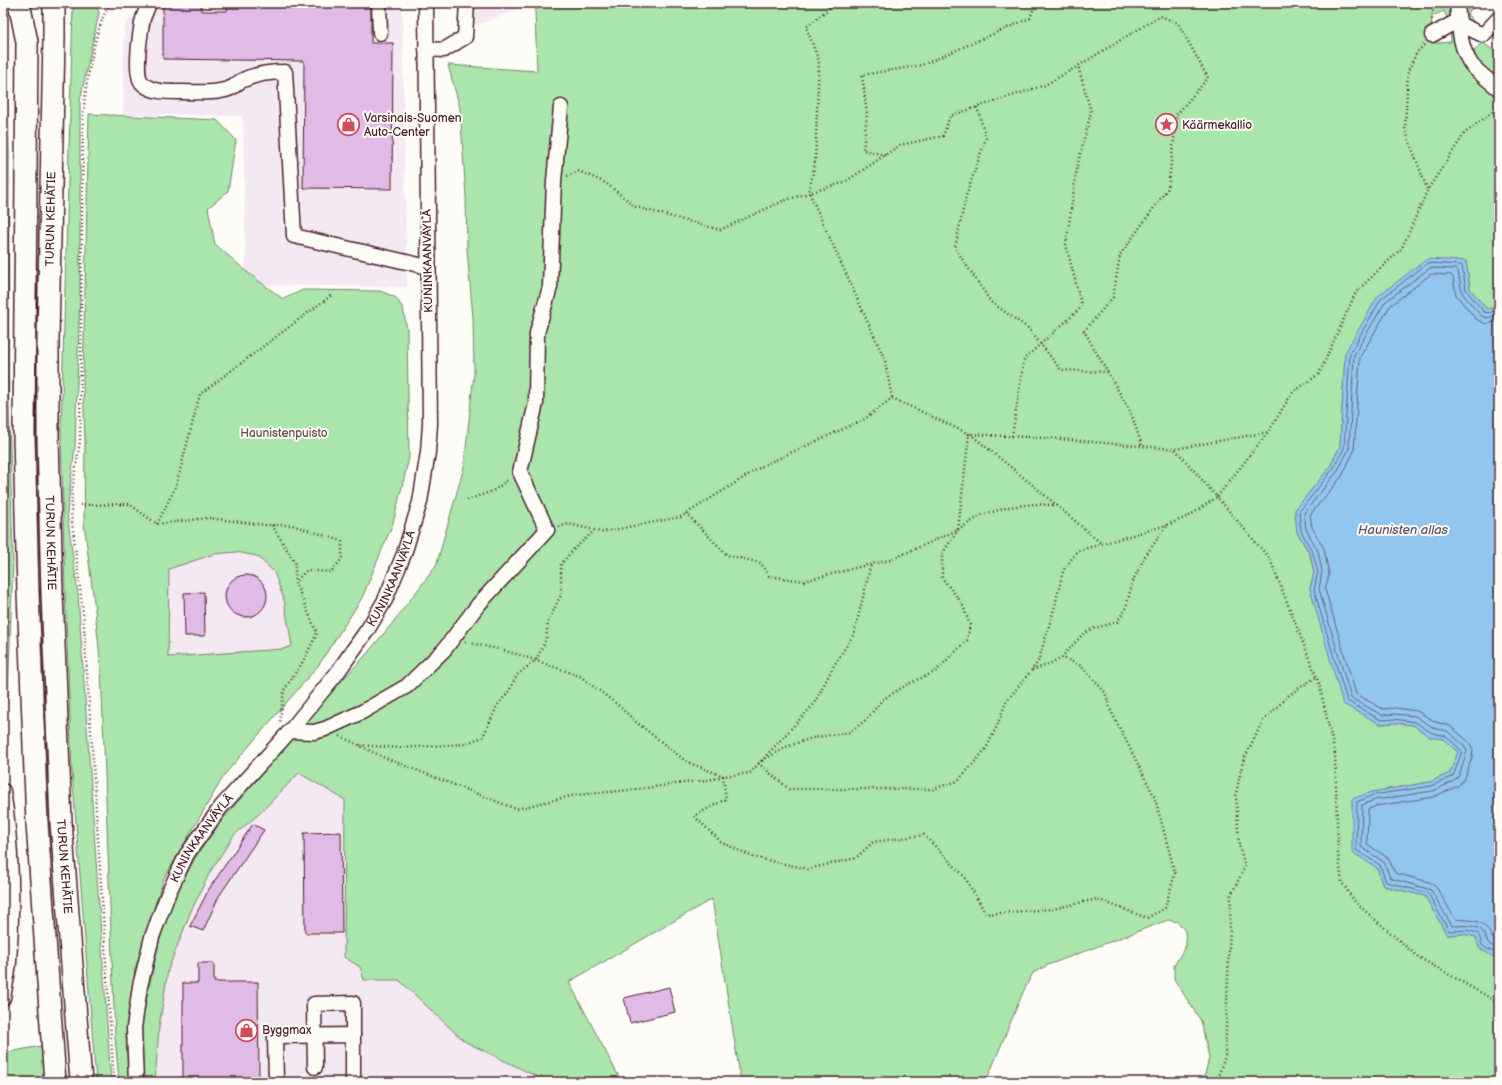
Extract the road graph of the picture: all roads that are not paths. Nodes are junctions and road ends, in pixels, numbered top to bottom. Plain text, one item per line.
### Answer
1 (19, 3) edge
2 (27, 3) edge
3 (54, 3) edge
4 (149, 3) edge
5 (380, 3) edge
6 (426, 3) edge
7 (467, 3) edge
8 (1457, 3) edge
9 (1499, 18) edge
10 (1459, 22) junction
11 (380, 33) dead end
12 (1432, 35) road end
13 (27, 42) junction
14 (426, 49) junction
15 (1499, 89) edge
16 (561, 107) dead end
17 (428, 266) junction
18 (285, 727) junction
19 (3, 791) edge
20 (3, 998) edge
21 (315, 1035) junction
22 (353, 1035) junction
23 (315, 1067) dead end
24 (55, 1082) edge
25 (81, 1082) edge
26 (136, 1082) edge
27 (276, 1082) edge
28 (353, 1082) edge

1 - 13 highway, bridge
2 - 13 highway, TURUN KEHÄTIE, bridge
3 - 25 highway, TURUN KEHÄTIE, bridge
4 - 17 street
5 - 11 street
6 - 14 street, KUNINKAANVÄYLÄ
7 - 14 street
8 - 10 street
9 - 10 street
10 - 12 street
10 - 15 street
13 - 24 highway, TURUN KEHÄTIE
14 - 17 street, KUNINKAANVÄYLÄ
16 - 18 street
17 - 18 street, KUNINKAANVÄYLÄ
18 - 26 street, KUNINKAANVÄYLÄ
19 - 20 street
21 - 22 street
21 - 22 street
21 - 23 street
21 - 27 street
22 - 28 street

